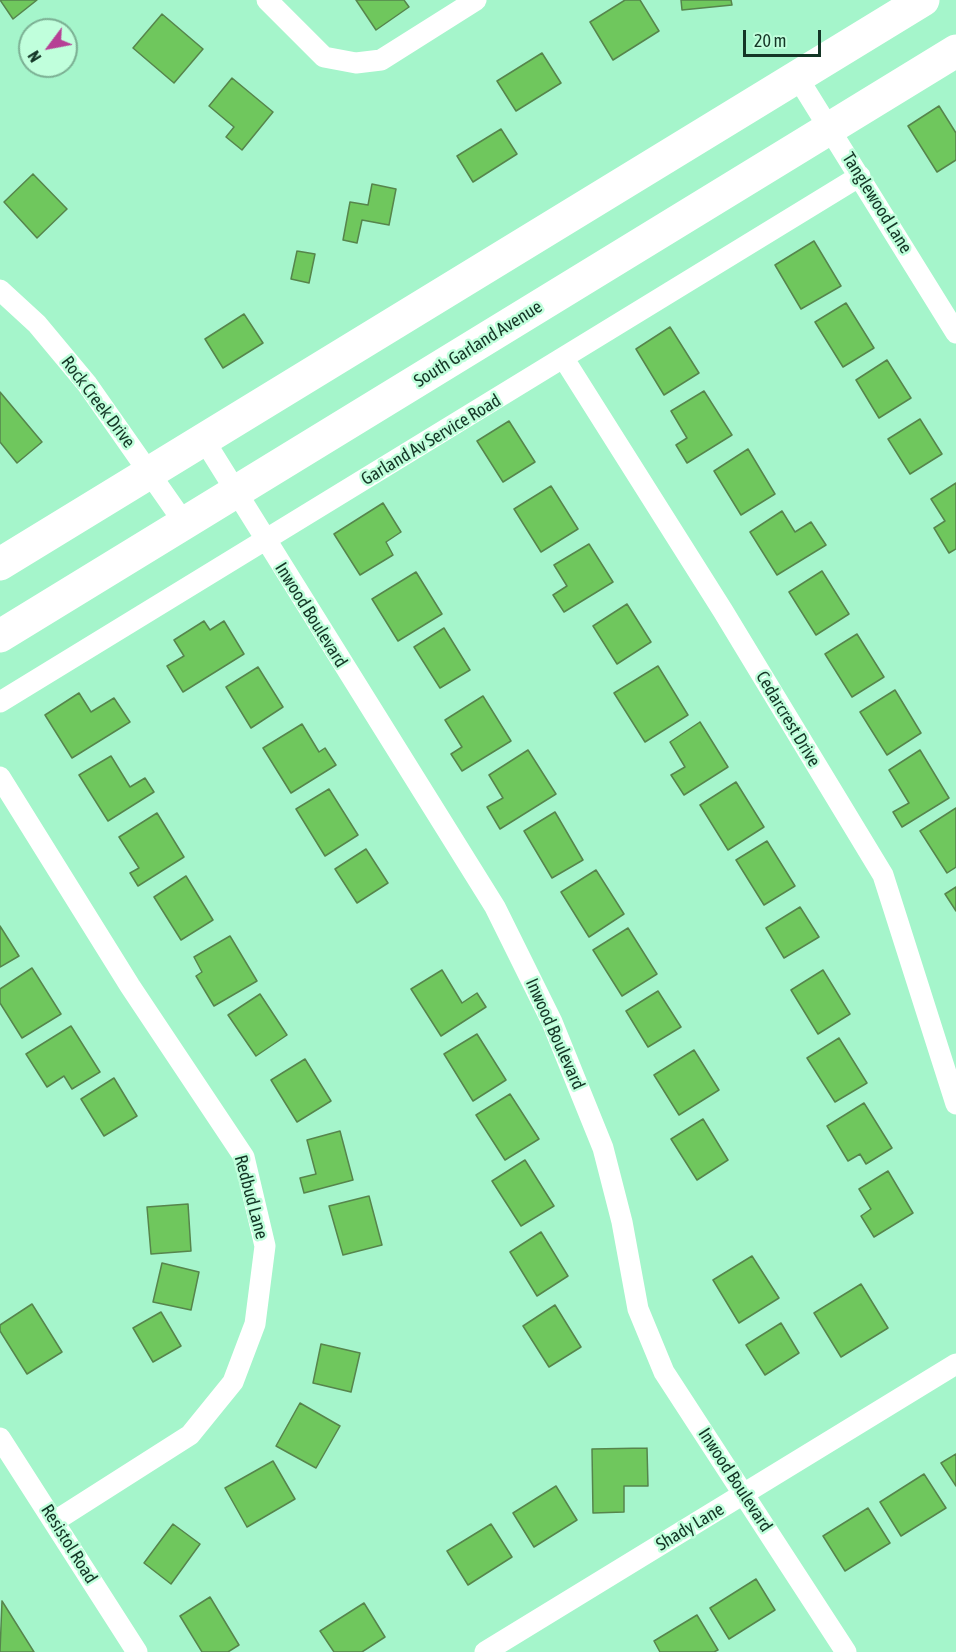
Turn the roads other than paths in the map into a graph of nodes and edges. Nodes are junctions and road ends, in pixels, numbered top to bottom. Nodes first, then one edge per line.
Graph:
1 (267, 0) edge
2 (476, 0) edge
3 (923, 0) edge
4 (956, 51) edge
5 (796, 75) junction
6 (830, 129) junction
7 (860, 176) junction
8 (0, 290) edge
9 (956, 333) edge
10 (564, 359) junction
11 (204, 440) junction
12 (150, 473) junction
13 (235, 493) junction
14 (185, 524) junction
15 (264, 542) junction
16 (0, 564) edge
17 (0, 636) edge
18 (0, 702) edge
19 (0, 777) edge
20 (956, 1104) edge
21 (956, 1364) edge
22 (0, 1438) edge
23 (745, 1494) junction
24 (55, 1521) junction
25 (137, 1652) edge
26 (485, 1652) edge
27 (846, 1652) edge

1 - 2 street
3 - 5 main road
4 - 6 main road, South Garland Avenue
5 - 6 street, Tanglewood Lane
5 - 11 main road
6 - 7 street, Tanglewood Lane
6 - 13 main road, South Garland Avenue
7 - 9 street, Tanglewood Lane
7 - 10 street, Garland Av Service Road
8 - 12 street, Rock Creek Drive
10 - 15 street, Garland Av Service Road
10 - 20 street, Cedarcrest Drive
11 - 12 main road
11 - 13 street, Inwood Boulevard
12 - 14 street, Rock Creek Drive
12 - 16 main road
13 - 14 main road, South Garland Avenue
13 - 15 street, Inwood Boulevard
14 - 17 main road, South Garland Avenue
15 - 18 street, Garland Av Service Road
15 - 23 street, Inwood Boulevard
19 - 24 street, Redbud Lane
21 - 23 street, Shady Lane
22 - 24 street, Resistol Road
23 - 26 street, Shady Lane
23 - 27 street, Inwood Boulevard
24 - 25 street, Resistol Road

